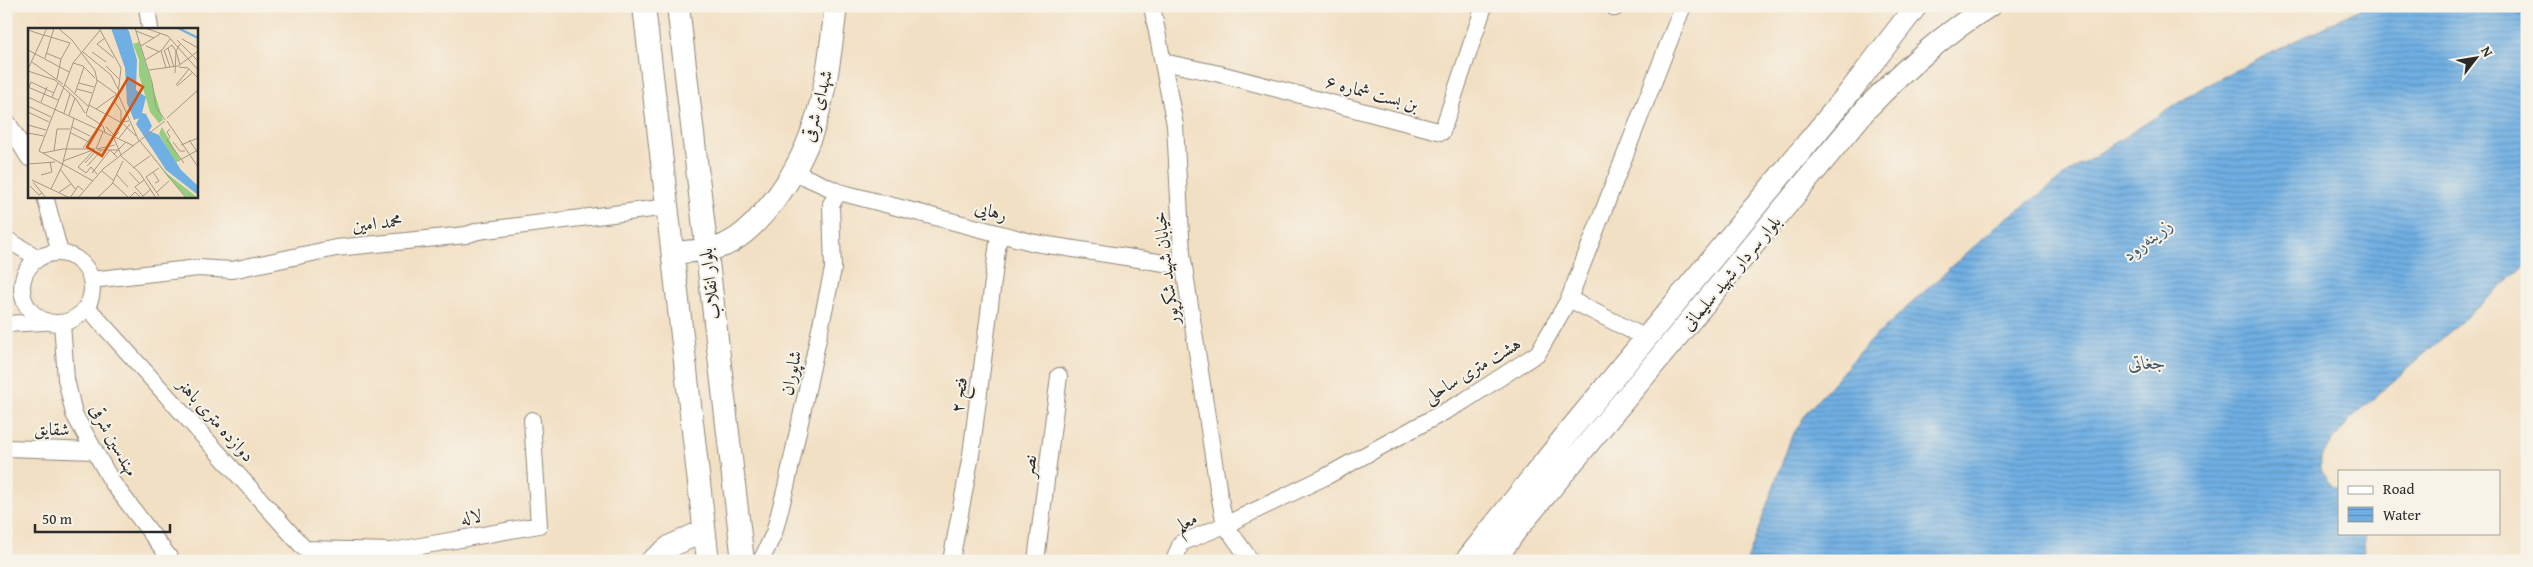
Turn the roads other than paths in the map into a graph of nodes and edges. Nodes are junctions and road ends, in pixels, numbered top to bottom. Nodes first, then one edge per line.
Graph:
1 (147, 6) edge
2 (644, 6) edge
3 (678, 6) edge
4 (836, 6) edge
5 (1152, 6) edge
6 (1484, 6) edge
7 (1683, 6) edge
8 (1916, 6) edge
9 (1989, 6) edge
10 (150, 28) edge
11 (1163, 62) junction
12 (6, 120) edge
13 (28, 156) edge
14 (794, 172) junction
15 (839, 192) junction
16 (46, 198) edge
17 (668, 207) junction
18 (1000, 234) junction
19 (8, 242) edge
20 (706, 248) junction
21 (60, 253) junction
22 (673, 253) junction
23 (38, 258) junction
24 (1184, 266) junction
25 (91, 280) junction
26 (1569, 299) junction
27 (86, 306) junction
28 (44, 322) junction
29 (62, 323) junction
30 (6, 324) edge
31 (1646, 338) junction
32 (1060, 376) dead end
33 (532, 420) dead end
34 (6, 448) edge
35 (95, 451) junction
36 (1225, 525) junction
37 (703, 531) junction
38 (310, 555) edge
39 (172, 561) edge
40 (652, 561) edge
41 (708, 561) edge
42 (743, 561) edge
43 (761, 561) edge
44 (951, 561) edge
45 (1036, 561) edge
46 (1174, 561) edge
47 (1251, 561) edge
48 (1466, 561) edge
49 (1494, 561) edge

1 - 10 street
2 - 17 main road, بلوار انقلاب
3 - 20 main road, بلوار انقلاب
4 - 14 main road, شهدای شرقی
5 - 11 street, خیابان شهید شکرپور
6 - 11 street, بن بست شماره ۶
7 - 26 street, هشت متری ساحلی
8 - 31 main road, بلوار سردار شهید سلیمانی
9 - 49 main road, بلوار سردار شهید سلیمانی
11 - 24 street, خیابان شهید شکرپور
12 - 13 street
14 - 15 street, رهایی
14 - 20 main road, شهدای شرقی
15 - 18 street, رهایی
15 - 43 street, شاپوران
16 - 21 street
17 - 22 main road, بلوار انقلاب
17 - 25 street, محمد امین
18 - 24 street, رهایی
18 - 44 street, فتح ۲
19 - 23 street
20 - 22 main road, شهدای شرقی
20 - 42 main road, بلوار انقلاب
21 - 23 street
21 - 25 street
22 - 37 main road, بلوار انقلاب
23 - 28 street
24 - 36 street, خیابان شهید شکرپور
25 - 27 street
26 - 31 street
26 - 36 street, هشت متری ساحلی
27 - 29 street
27 - 38 street, دوازده متری باهنر
28 - 29 street
28 - 30 street
29 - 35 street, مهندسین شرقی
31 - 48 main road, بلوار سردار شهید سلیمانی
32 - 45 street, نصر
33 - 38 street, لاله
34 - 35 street, شقایق
35 - 39 street, مهندسین شرقی
36 - 46 street, معلم
36 - 47 street
37 - 40 main road
37 - 41 main road, بلوار انقلاب

